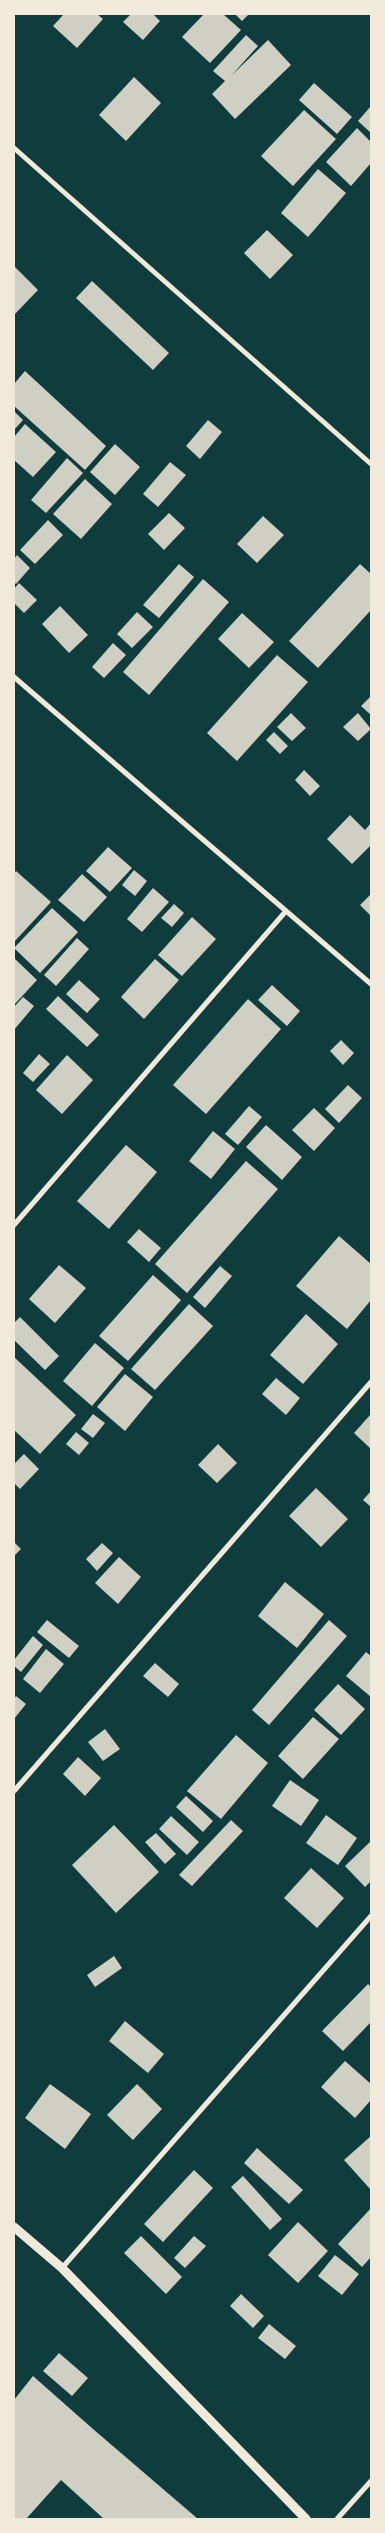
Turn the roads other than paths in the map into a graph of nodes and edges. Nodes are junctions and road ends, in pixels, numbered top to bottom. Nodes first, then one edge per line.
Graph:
1 (14, 148) edge
2 (371, 464) edge
3 (14, 677) edge
4 (286, 910) junction
5 (371, 984) edge
6 (14, 1225) edge
7 (371, 1382) edge
8 (14, 1791) edge
9 (371, 1916) edge
10 (14, 2227) edge
11 (62, 2268) junction
12 (371, 2480) edge
13 (306, 2519) edge
14 (338, 2519) edge

1 - 2 street
3 - 4 street
4 - 5 street
4 - 6 street
7 - 8 street
9 - 11 street
10 - 11 street
11 - 13 street
12 - 14 street

